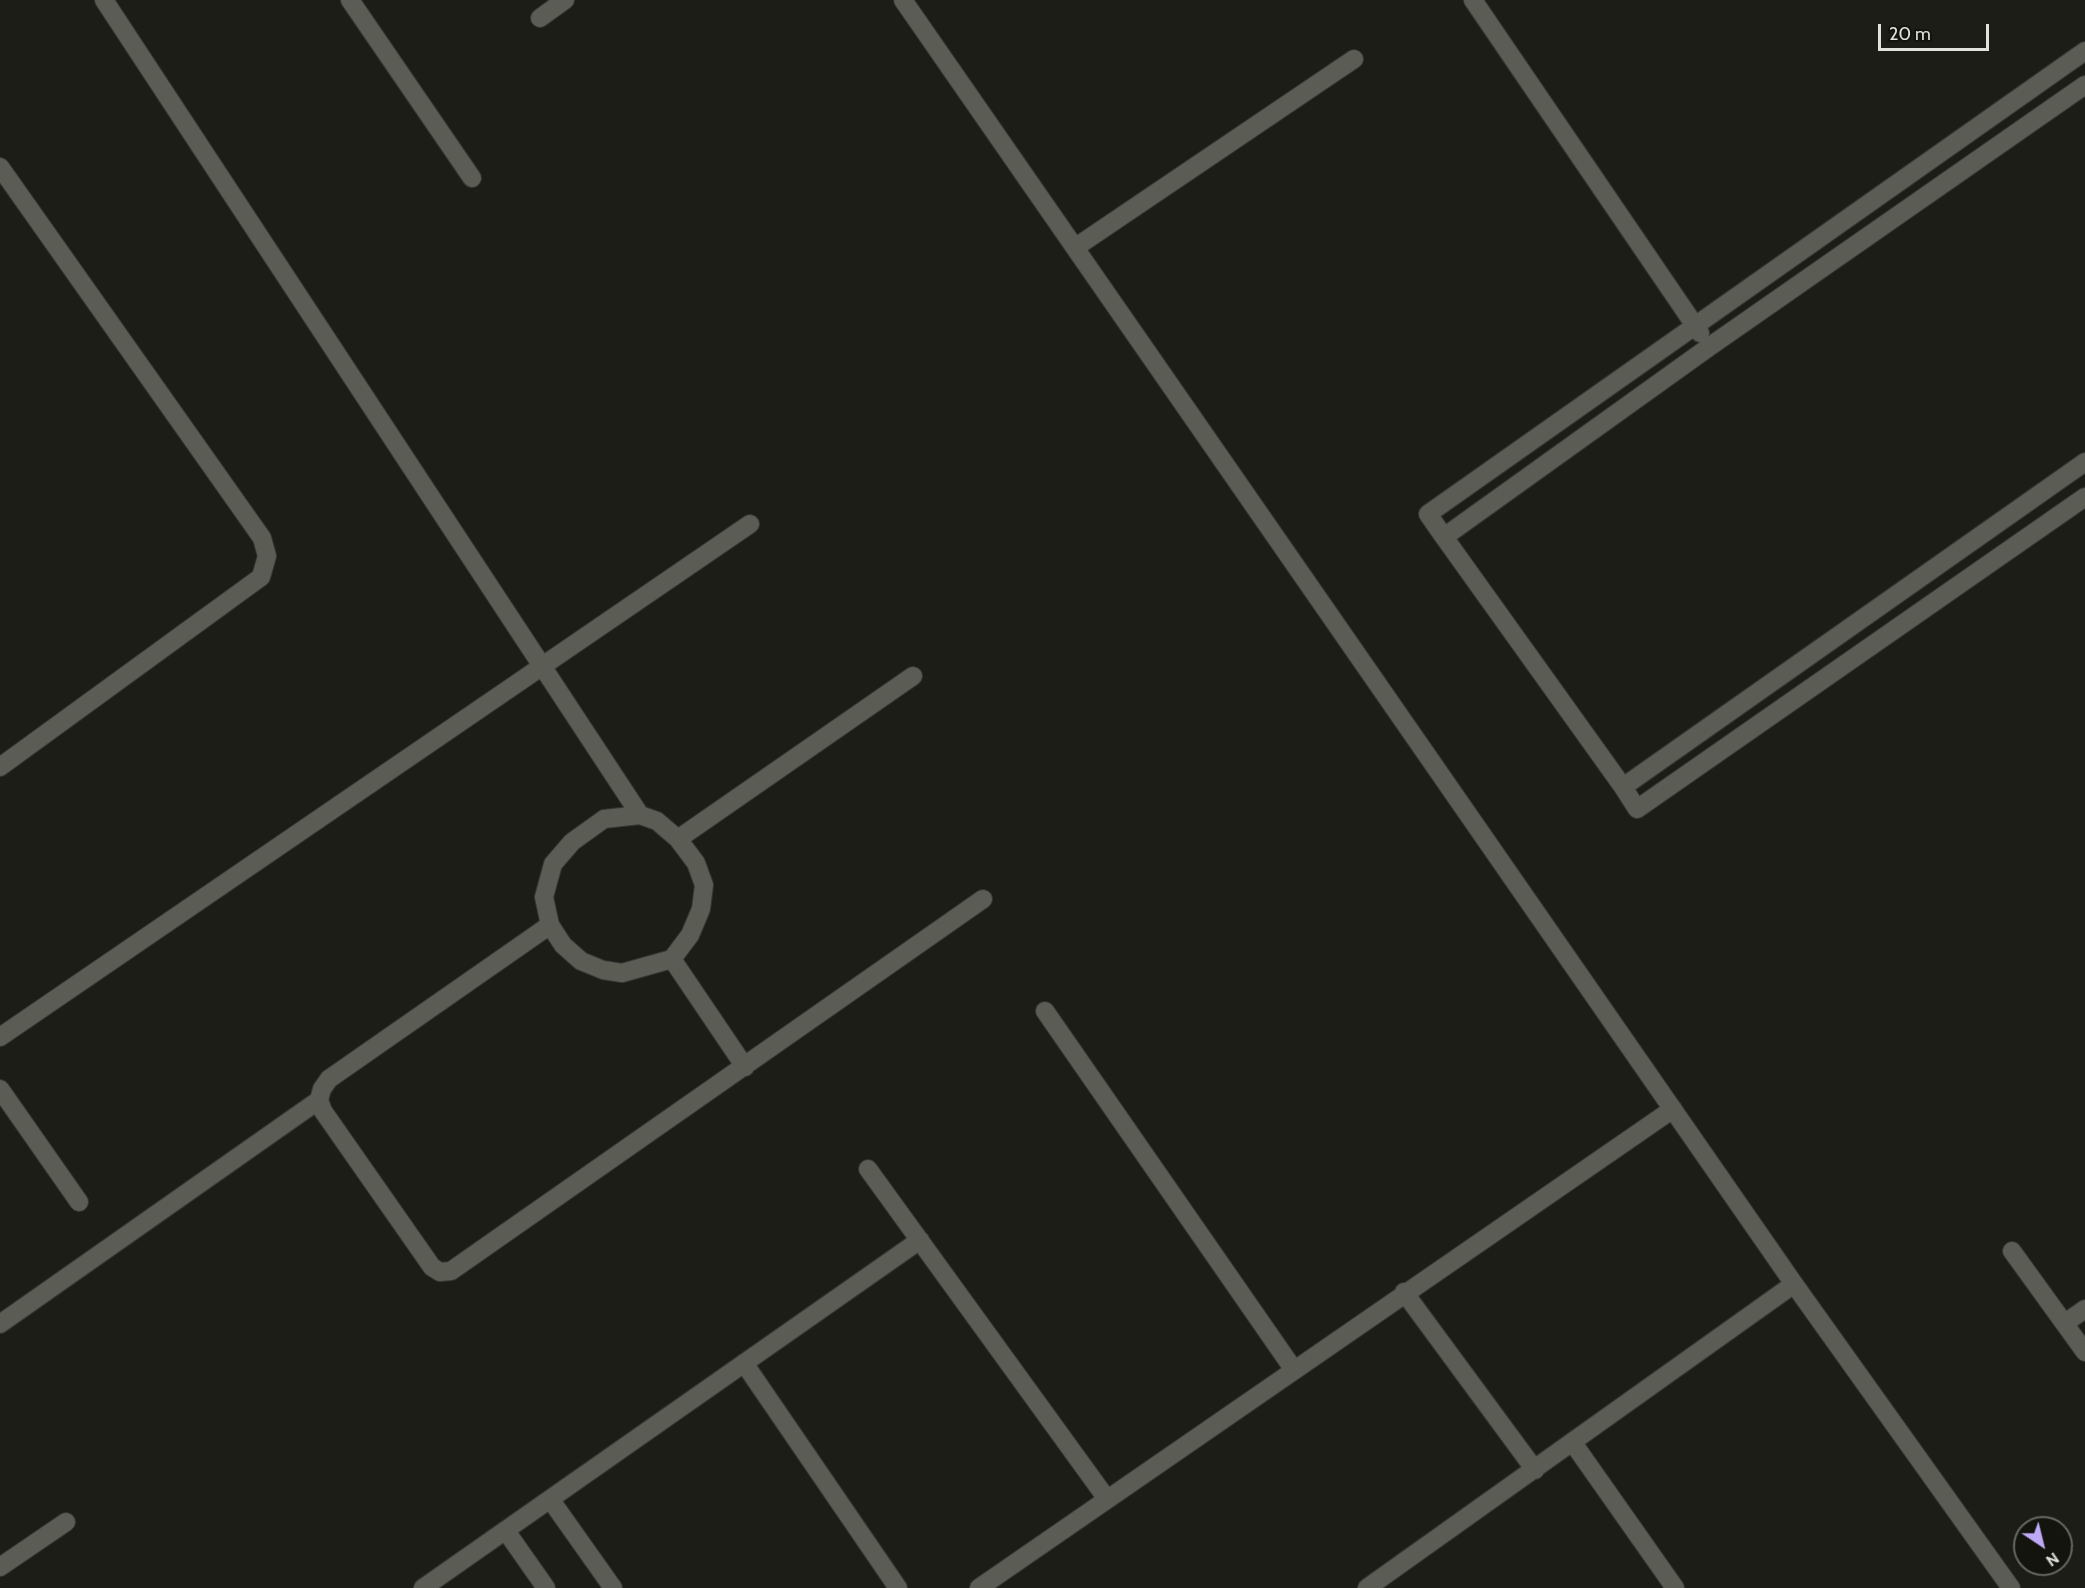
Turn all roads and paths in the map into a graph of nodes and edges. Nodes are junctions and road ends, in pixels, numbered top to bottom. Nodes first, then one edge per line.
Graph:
1 (105, 0) edge
2 (350, 0) edge
3 (565, 0) edge
4 (903, 0) edge
5 (1473, 0) edge
6 (540, 18) dead end
7 (2085, 51) edge
8 (1354, 59) dead end
9 (2085, 85) edge
10 (0, 167) edge
11 (472, 178) dead end
12 (1076, 247) junction
13 (1694, 324) junction
14 (1709, 347) junction
15 (2085, 462) edge
16 (2085, 498) edge
17 (750, 524) dead end
18 (1444, 537) junction
19 (541, 664) junction
20 (913, 676) dead end
21 (0, 767) edge
22 (1623, 787) junction
23 (640, 815) junction
24 (678, 839) junction
25 (983, 899) dead end
26 (550, 925) junction
27 (672, 959) junction
28 (1044, 1011) dead end
29 (0, 1037) edge
30 (745, 1067) junction
31 (0, 1089) edge
32 (319, 1100) junction
33 (1673, 1109) junction
34 (868, 1169) dead end
35 (79, 1202) dead end
36 (920, 1240) junction
37 (2012, 1251) dead end
38 (1794, 1284) junction
39 (1404, 1292) junction
40 (2085, 1309) edge
41 (2065, 1323) junction
42 (0, 1324) edge
43 (2085, 1352) edge
44 (744, 1363) junction
45 (1294, 1370) junction
46 (1573, 1443) junction
47 (1535, 1470) junction
48 (550, 1498) junction
49 (1107, 1499) junction
50 (66, 1522) dead end
51 (506, 1531) junction
52 (0, 1567) edge
53 (423, 1588) edge
54 (546, 1588) edge
55 (613, 1588) edge
56 (898, 1588) edge
57 (979, 1588) edge
58 (1367, 1588) edge
59 (1675, 1588) edge
60 (2011, 1588) edge

1 - 19 street
2 - 11 street
3 - 6 street
4 - 12 street
5 - 13 street
7 - 13 street
8 - 12 street
9 - 14 street
10 - 21 street
12 - 33 street
13 - 14 street
13 - 18 street
14 - 18 street
15 - 22 street
16 - 22 street
17 - 19 street
18 - 22 street
19 - 23 street
19 - 29 street
20 - 24 street
23 - 24 street
23 - 26 street
24 - 27 street
25 - 30 street
26 - 27 street
26 - 32 street
27 - 30 street
28 - 45 street
30 - 32 street
31 - 35 street
32 - 42 street
33 - 38 street
33 - 39 street
34 - 36 street
36 - 44 street
36 - 49 street
37 - 41 street
38 - 46 street
38 - 60 street
39 - 45 street
39 - 47 street
40 - 41 street
41 - 43 street
44 - 48 street
44 - 56 street
45 - 49 street
46 - 47 street
46 - 59 street
47 - 58 street
48 - 51 street
48 - 55 street
49 - 57 street
50 - 52 street
51 - 53 street
51 - 54 street

